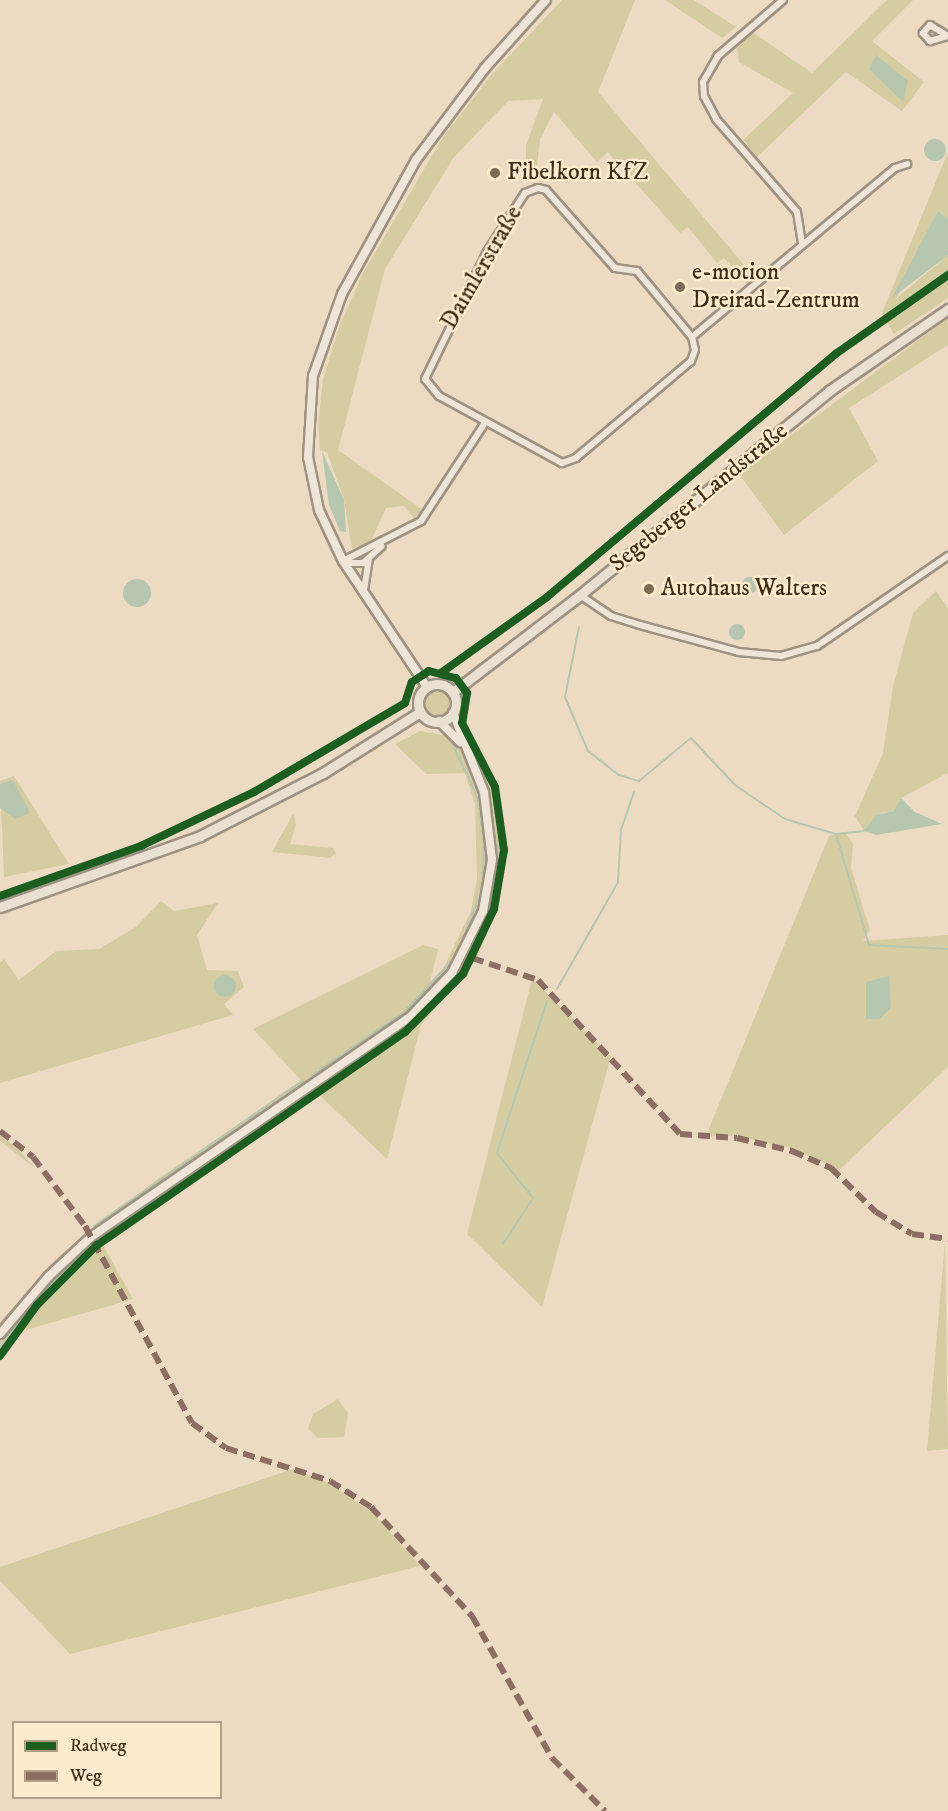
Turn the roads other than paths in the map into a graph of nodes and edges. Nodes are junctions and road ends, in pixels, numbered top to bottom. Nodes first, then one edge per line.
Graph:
1 (546, 0) edge
2 (783, 0) edge
3 (907, 164) dead end
4 (802, 244) junction
5 (948, 309) edge
6 (692, 337) junction
7 (485, 423) junction
8 (382, 546) junction
9 (948, 556) edge
10 (369, 559) junction
11 (343, 561) junction
12 (364, 594) junction
13 (580, 596) junction
14 (427, 687) junction
15 (453, 692) junction
16 (420, 712) junction
17 (453, 713) junction
18 (439, 721) junction
19 (466, 749) junction
20 (0, 907) edge
21 (0, 1334) edge

1 - 11 main road
2 - 4 street
3 - 4 street
4 - 6 street
5 - 13 main road, Segeberger Landstraße
6 - 7 street, Daimlerstraße
6 - 7 street, Daimlerstraße
7 - 8 street
8 - 10 street
8 - 11 street
9 - 13 street
10 - 11 street
10 - 12 street
11 - 12 main road
12 - 14 main road
13 - 15 main road, Segeberger Landstraße
14 - 15 main road
14 - 16 main road
15 - 17 main road
16 - 18 main road
16 - 20 main road
17 - 18 main road
17 - 19 main road
18 - 19 main road
19 - 21 main road

